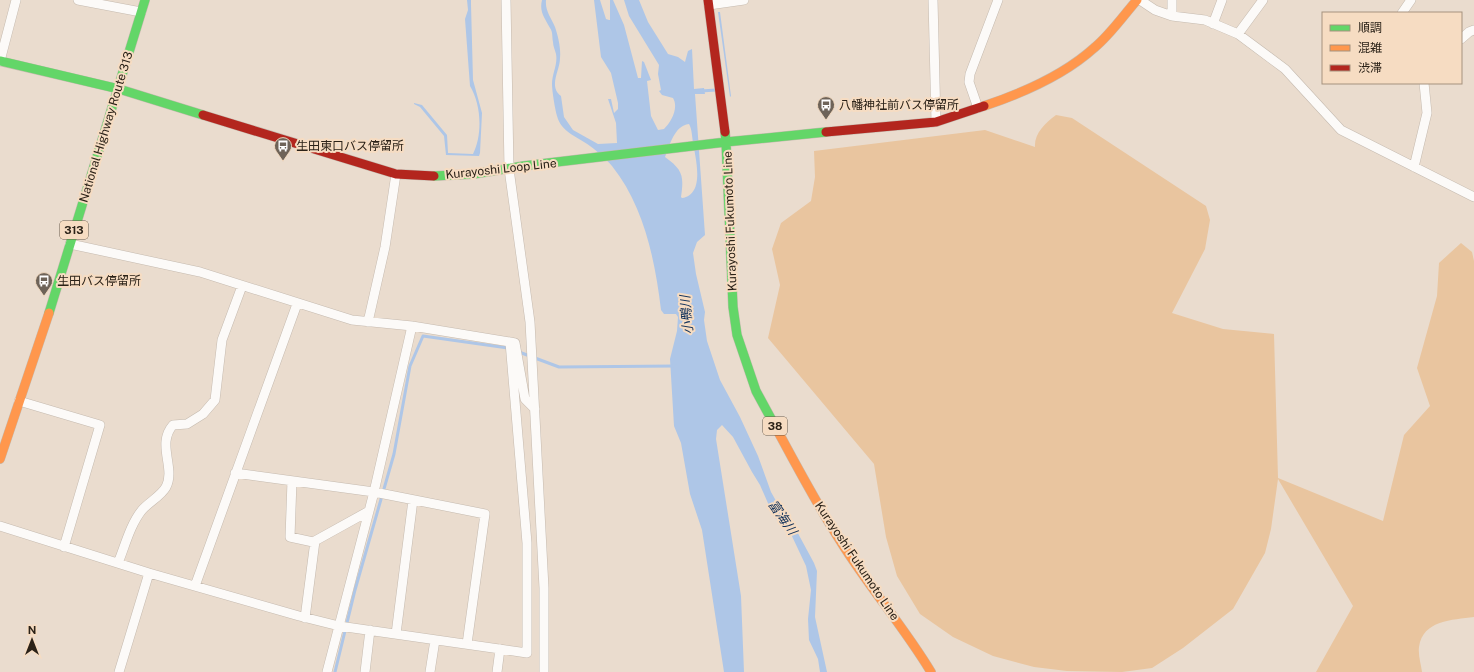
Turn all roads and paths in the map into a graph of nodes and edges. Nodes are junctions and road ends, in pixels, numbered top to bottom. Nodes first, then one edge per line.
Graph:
1 (16, 0) edge
2 (78, 0) edge
3 (145, 0) edge
4 (506, 0) edge
5 (744, 0) edge
6 (933, 0) edge
7 (998, 0) edge
8 (1137, 0) edge
9 (1140, 0) edge
10 (1172, 0) edge
11 (1222, 0) edge
12 (1263, 0) edge
13 (1411, 0) edge
14 (708, 3) edge
15 (141, 12) junction
16 (1403, 12) edge
17 (1172, 16) junction
18 (1213, 24) junction
19 (1474, 30) edge
20 (1238, 34) junction
21 (1462, 38) edge
22 (0, 61) edge
23 (1425, 84) edge
24 (119, 89) junction
25 (978, 108) junction
26 (936, 122) junction
27 (726, 142) junction
28 (1414, 167) junction
29 (509, 169) junction
30 (396, 174) junction
31 (1474, 197) edge
32 (70, 244) junction
33 (242, 286) junction
34 (297, 304) junction
35 (368, 322) junction
36 (412, 326) junction
37 (510, 342) junction
38 (19, 401) junction
39 (535, 409) junction
40 (0, 459) edge
41 (235, 474) junction
42 (292, 481) junction
43 (374, 492) junction
44 (414, 500) junction
45 (369, 511) junction
46 (0, 526) edge
47 (315, 541) junction
48 (64, 546) junction
49 (118, 563) junction
50 (149, 573) junction
51 (195, 586) junction
52 (305, 618) junction
53 (339, 626) junction
54 (370, 630) junction
55 (396, 634) junction
56 (435, 640) junction
57 (467, 644) junction
58 (500, 649) junction
59 (119, 672) edge
60 (327, 672) edge
61 (364, 672) edge
62 (430, 672) edge
63 (497, 672) edge
64 (544, 672) edge
65 (931, 672) edge

1 - 22 street
2 - 15 street
3 - 15 main road, National Highway Route 313 / 313
4 - 29 street
5 - 14 street
6 - 26 street
7 - 25 street
8 - 25 main road, Kurayoshi Fukumoto Line
9 - 17 street
10 - 17 street
11 - 18 street
12 - 20 street
13 - 16 street
14 - 27 main road
15 - 24 main road, National Highway Route 313 / 313
17 - 18 street
18 - 20 street
19 - 21 street
20 - 28 street
22 - 24 main road, Kurayoshi Loop Line
23 - 28 street
24 - 30 main road, Kurayoshi Loop Line
24 - 32 main road, National Highway Route 313 / 313
25 - 26 main road, Kurayoshi Fukumoto Line
26 - 27 main road, Kurayoshi Fukumoto Line
27 - 29 main road, Kurayoshi Loop Line
27 - 65 main road, Kurayoshi Fukumoto Line / 38
28 - 31 street
29 - 30 main road, Kurayoshi Loop Line
29 - 39 street
30 - 35 street
32 - 33 street
32 - 38 main road, National Highway Route 313 / 313
33 - 34 street
33 - 49 street
34 - 35 street
34 - 41 street
35 - 36 street
36 - 37 street
36 - 43 street
37 - 39 street
37 - 58 street
38 - 40 main road, National Highway Route 313 / 313
38 - 48 street
39 - 64 street
41 - 42 street
41 - 51 street
42 - 43 street
42 - 47 street
43 - 44 street
43 - 45 street
44 - 55 street
44 - 57 street
45 - 47 street
45 - 53 street
46 - 48 street
47 - 52 street
48 - 49 street
49 - 50 street
50 - 51 street
50 - 59 street
51 - 52 street
52 - 53 street
53 - 54 street
53 - 60 street
54 - 55 street
54 - 61 street
55 - 56 street
56 - 57 street
56 - 62 street
57 - 58 street
58 - 63 street

